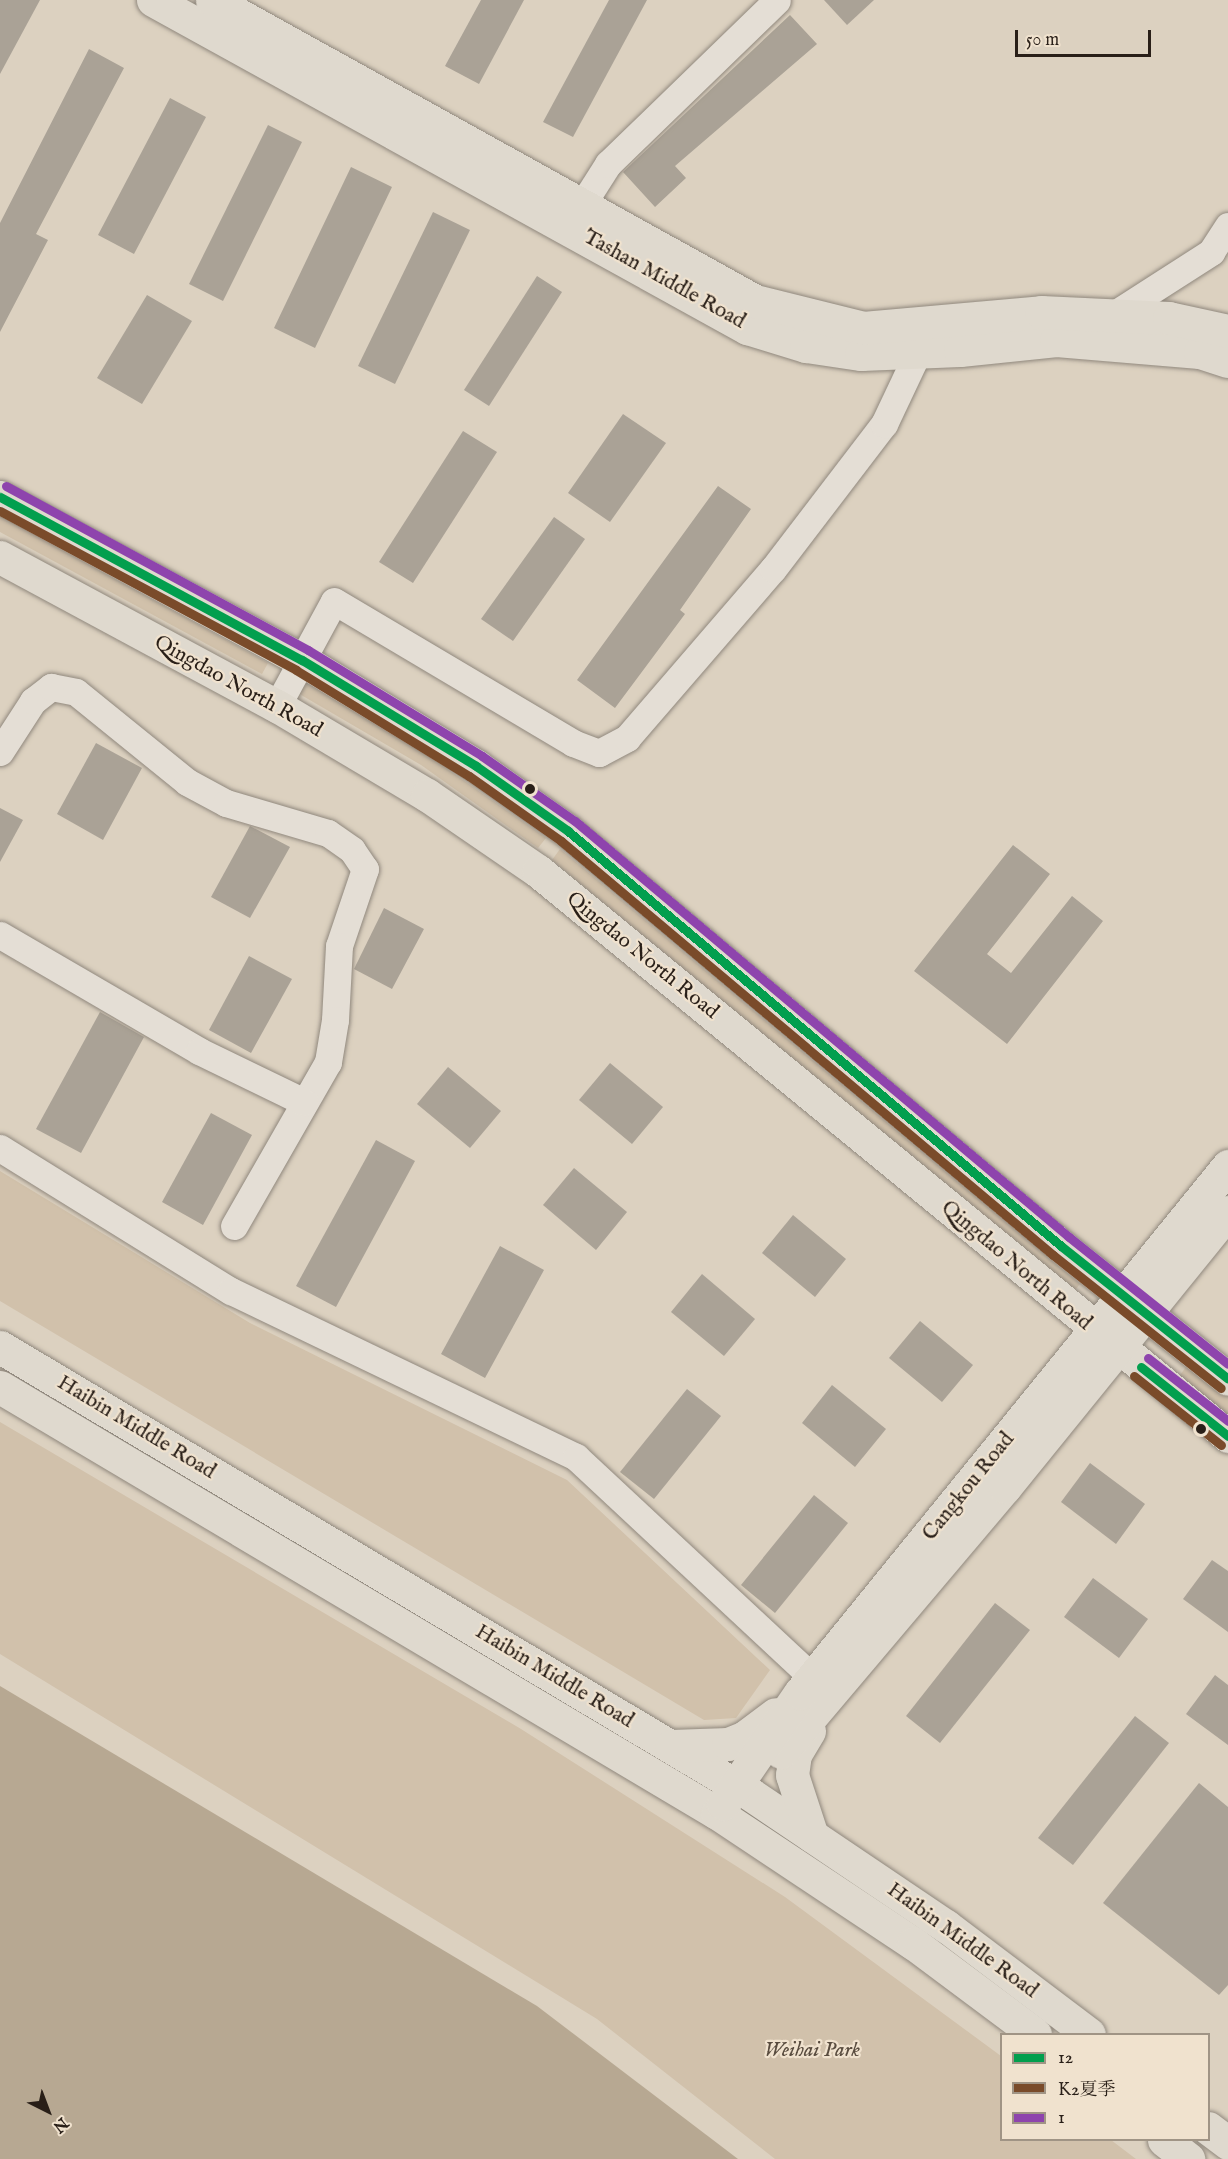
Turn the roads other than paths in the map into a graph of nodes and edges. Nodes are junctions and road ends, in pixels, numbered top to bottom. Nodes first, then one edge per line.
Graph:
1 (153, 0) edge
2 (212, 0) edge
3 (777, 0) edge
4 (576, 214) junction
5 (1228, 226) edge
6 (1113, 315) junction
7 (1228, 331) edge
8 (918, 352) junction
9 (1228, 361) edge
10 (0, 497) edge
11 (0, 557) edge
12 (302, 660) junction
13 (277, 706) junction
14 (0, 752) edge
15 (0, 935) edge
16 (304, 1102) junction
17 (0, 1148) edge
18 (1228, 1166) edge
19 (1228, 1212) edge
20 (234, 1226) dead end
21 (1135, 1306) junction
22 (1107, 1341) junction
23 (0, 1347) edge
24 (1228, 1379) edge
25 (0, 1387) edge
26 (1228, 1436) edge
27 (811, 1693) junction
28 (671, 1746) junction
29 (743, 1789) junction
30 (724, 1817) junction
31 (812, 1836) junction
32 (1034, 2033) edge
33 (1088, 2033) edge
34 (1210, 2129) edge
35 (1166, 2141) edge
36 (1228, 2143) edge
37 (1188, 2159) edge

1 - 4 main road, Tashan Middle Road
2 - 4 main road, Tashan Middle Road
3 - 4 street
4 - 6 main road, Tashan Middle Road
4 - 8 main road, Tashan Middle Road
5 - 6 street
6 - 7 main road, Tashan Middle Road
8 - 9 main road, Tashan Middle Road
8 - 12 street
10 - 12 main road
11 - 13 main road, Qingdao North Road
12 - 13 street
12 - 21 main road
13 - 22 main road, Qingdao North Road
14 - 16 street
15 - 16 street
16 - 20 street
17 - 27 street
18 - 21 main road, Cangkou Road
19 - 21 main road, Cangkou Road
21 - 22 main road, Cangkou Road
21 - 24 main road
22 - 26 main road, Qingdao North Road
22 - 27 main road, Cangkou Road
23 - 28 main road, Haibin Middle Road
25 - 30 main road, Haibin Middle Road
27 - 28 main road
27 - 29 main road, Cangkou Road
27 - 31 main road
28 - 29 main road, Haibin Middle Road
29 - 30 main road, Cangkou Road
29 - 31 main road, Haibin Middle Road
30 - 32 main road, Haibin Middle Road
31 - 33 main road, Haibin Middle Road
34 - 36 main road
35 - 37 main road

